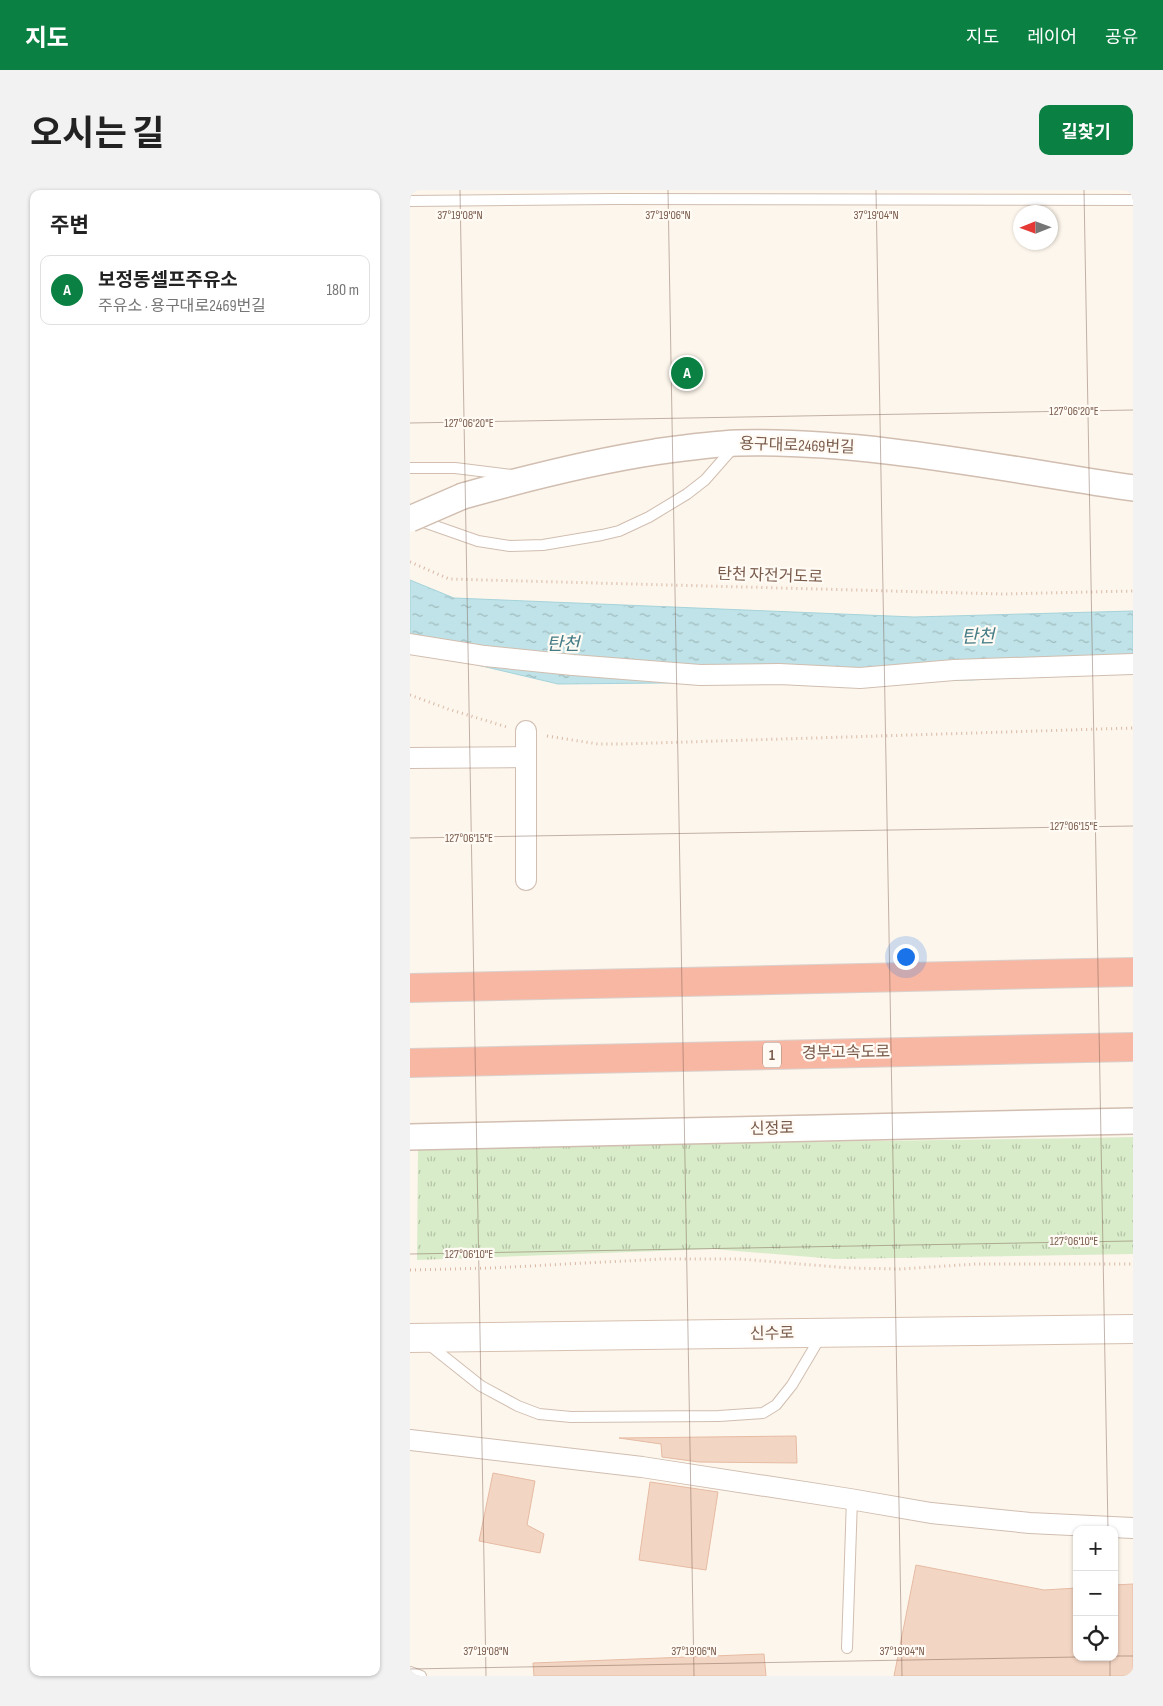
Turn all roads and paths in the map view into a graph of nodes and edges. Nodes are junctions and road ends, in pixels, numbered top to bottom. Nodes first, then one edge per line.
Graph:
1 (1133, 200) edge
2 (410, 201) edge
3 (738, 443) junction
4 (410, 468) edge
5 (531, 477) junction
6 (1133, 488) edge
7 (410, 518) edge
8 (410, 562) edge
9 (1133, 591) edge
10 (410, 644) edge
11 (1133, 664) edge
12 (410, 695) edge
13 (1133, 728) edge
14 (526, 732) junction
15 (526, 757) junction
16 (410, 758) edge
17 (526, 880) dead end
18 (1133, 972) edge
19 (410, 988) edge
20 (1133, 1047) edge
21 (410, 1063) edge
22 (1133, 1121) edge
23 (410, 1137) edge
24 (1133, 1264) edge
25 (410, 1270) edge
26 (1133, 1329) edge
27 (823, 1333) junction
28 (415, 1338) edge
29 (410, 1440) edge
30 (852, 1499) junction
31 (1133, 1528) edge
32 (847, 1648) dead end
33 (410, 1672) edge
34 (421, 1676) edge

1 - 2 lane
3 - 5 street, 용구대로2469번길
3 - 6 street, 용구대로2469번길
3 - 7 lane
4 - 5 lane
5 - 7 street, 용구대로2469번길, bridge
8 - 9 path, 탄천 자전거도로
10 - 11 street
12 - 14 path
13 - 14 path
14 - 15 street
15 - 16 street
15 - 17 street
18 - 19 highway
20 - 21 highway, 경부고속도로 / 1
22 - 23 street, 신정로
24 - 25 path
26 - 27 main road, 신수로
27 - 28 main road, 신수로
27 - 28 lane
29 - 30 street
30 - 31 street
30 - 32 lane
33 - 34 lane

